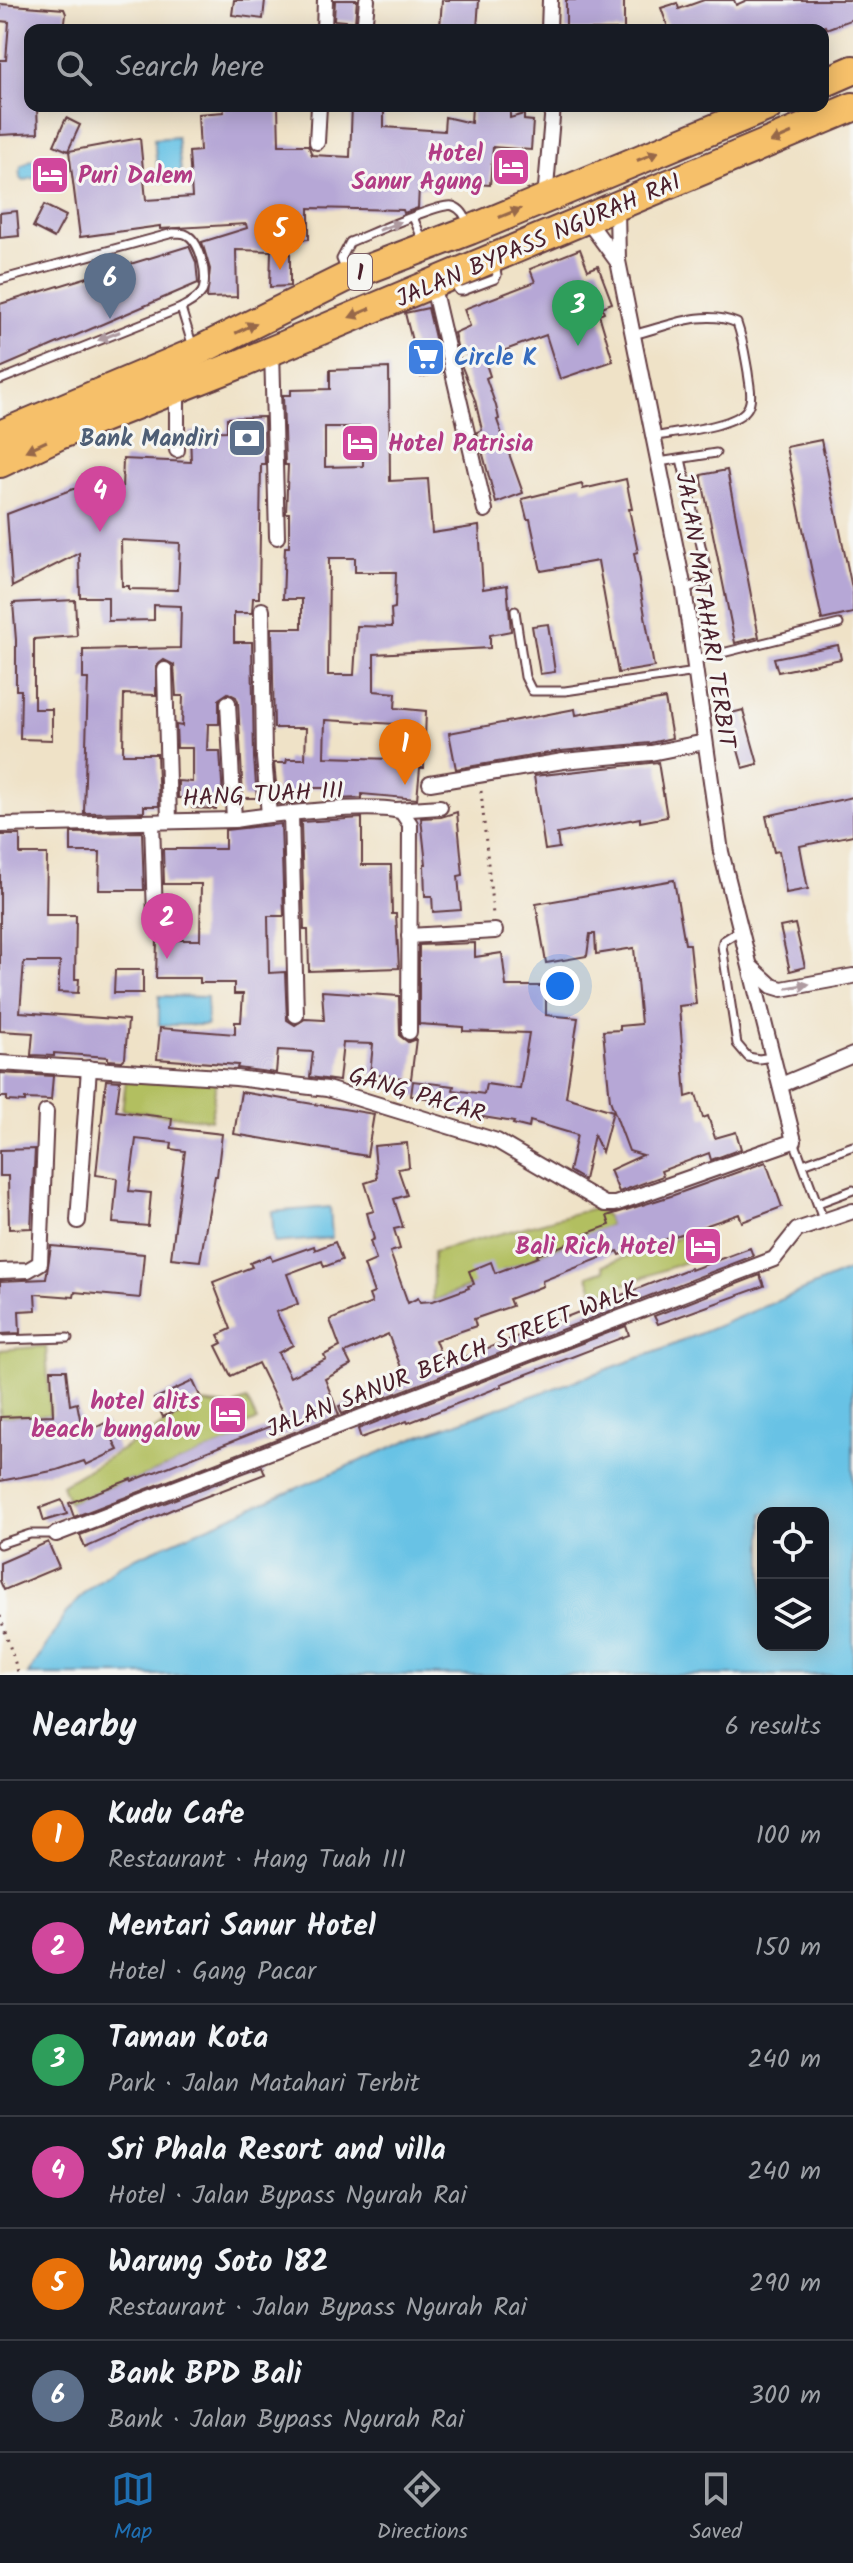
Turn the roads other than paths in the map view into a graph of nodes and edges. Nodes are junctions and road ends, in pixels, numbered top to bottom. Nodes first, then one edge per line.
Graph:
1 (325, 0) edge
2 (367, 0) edge
3 (550, 0) edge
4 (324, 24) edge
5 (365, 24) edge
6 (549, 24) edge
7 (853, 70) edge
8 (829, 80) edge
9 (853, 107) edge
10 (319, 112) edge
11 (552, 112) edge
12 (754, 112) edge
13 (317, 142) dead end
14 (590, 179) junction
15 (545, 199) junction
16 (603, 213) junction
17 (413, 217) junction
18 (470, 230) junction
19 (426, 247) junction
20 (618, 261) junction
21 (347, 277) junction
22 (0, 280) edge
23 (441, 280) junction
24 (181, 308) junction
25 (632, 335) junction
26 (272, 350) junction
27 (194, 353) junction
28 (0, 380) edge
29 (162, 384) junction
30 (0, 435) edge
31 (653, 437) junction
32 (177, 450) dead end
33 (716, 453) dead end
34 (681, 459) junction
35 (659, 462) junction
36 (0, 463) edge
37 (485, 510) dead end
38 (277, 537) dead end
39 (684, 589) junction
40 (262, 610) dead end
41 (515, 611) dead end
42 (839, 624) dead end
43 (695, 666) junction
44 (165, 670) dead end
45 (228, 703) dead end
46 (705, 742) junction
47 (430, 783) dead end
48 (440, 807) dead end
49 (396, 810) junction
50 (291, 813) junction
51 (269, 815) junction
52 (234, 820) junction
53 (169, 821) junction
54 (152, 822) junction
55 (0, 825) edge
56 (173, 925) dead end
57 (495, 931) road end
58 (739, 931) junction
59 (409, 936) junction
60 (751, 966) junction
61 (853, 976) edge
62 (296, 1015) dead end
63 (409, 1032) dead end
64 (853, 1055) edge
65 (773, 1057) junction
66 (0, 1063) edge
67 (89, 1068) junction
68 (781, 1085) junction
69 (46, 1112) dead end
70 (794, 1141) junction
71 (853, 1146) edge
72 (803, 1164) junction
73 (853, 1190) edge
74 (818, 1203) junction
75 (853, 1211) edge
76 (78, 1221) dead end
77 (824, 1222) junction
78 (0, 1271) edge
79 (68, 1338) dead end
80 (0, 1340) edge
81 (56, 1534) joint
82 (0, 1544) edge

1 - 4 street
2 - 5 street
3 - 6 street
7 - 8 highway
9 -> 16 highway, JALAN BYPASS NGURAH RAI / 1
10 - 13 street
11 - 15 street
14 -> 12 highway, JALAN BYPASS NGURAH RAI / 1
14 - 15 highway, JALAN BYPASS NGURAH RAI / 1
14 - 16 highway
18 -> 15 highway, JALAN BYPASS NGURAH RAI / 1
16 - 20 street, JALAN MATAHARI TERBIT
16 - 20 street, JALAN MATAHARI TERBIT
16 - 23 highway, JALAN BYPASS NGURAH RAI / 1
17 - 18 lane
17 - 19 lane
21 -> 17 lane
18 - 19 highway, JALAN BYPASS NGURAH RAI / 1
19 - 21 highway, JALAN BYPASS NGURAH RAI / 1
20 - 25 street, JALAN MATAHARI TERBIT
27 -> 21 highway, JALAN BYPASS NGURAH RAI / 1
22 - 24 lane
23 -> 26 highway, JALAN BYPASS NGURAH RAI / 1
23 - 37 street
24 - 27 lane
24 -> 28 lane
25 - 31 street, JALAN MATAHARI TERBIT
25 - 31 lane
26 - 29 highway, JALAN BYPASS NGURAH RAI / 1
26 - 38 street
27 - 29 highway, JALAN BYPASS NGURAH RAI / 1
29 - 30 highway, JALAN BYPASS NGURAH RAI / 1
29 - 32 street
29 -> 36 highway, JALAN BYPASS NGURAH RAI / 1
31 - 35 street, JALAN MATAHARI TERBIT
33 - 34 lane
34 - 35 lane
34 - 39 lane
35 - 39 street, JALAN MATAHARI TERBIT
39 - 43 street, JALAN MATAHARI TERBIT
40 - 51 street
41 - 43 lane
42 - 43 lane
43 - 46 street, JALAN MATAHARI TERBIT
44 - 53 street
45 - 52 street
46 - 47 street
46 - 58 street, JALAN MATAHARI TERBIT
48 - 49 street, HANG TUAH III
49 - 50 street, HANG TUAH III
49 - 59 street
50 - 51 street, HANG TUAH III
50 - 62 street
51 - 52 street, HANG TUAH III
52 - 53 street, HANG TUAH III
53 - 54 street, HANG TUAH III
54 - 55 street, HANG TUAH III
54 - 56 street
57 - 59 street
58 - 60 street, JALAN MATAHARI TERBIT
58 - 65 lane
59 - 63 street
60 -> 61 street
60 - 65 street, JALAN MATAHARI TERBIT
64 - 68 street
65 - 68 street, JALAN MATAHARI TERBIT
66 - 67 street, GANG PACAR
67 - 70 street, GANG PACAR
67 - 76 street
68 - 70 street, JALAN MATAHARI TERBIT
69 - 78 street
70 - 72 lane
71 - 72 lane
72 - 74 lane
73 - 74 lane
74 - 77 lane
75 - 77 street, JALAN SANUR BEACH STREET WALK
77 - 81 street, JALAN SANUR BEACH STREET WALK
79 - 80 lane
81 - 82 lane

